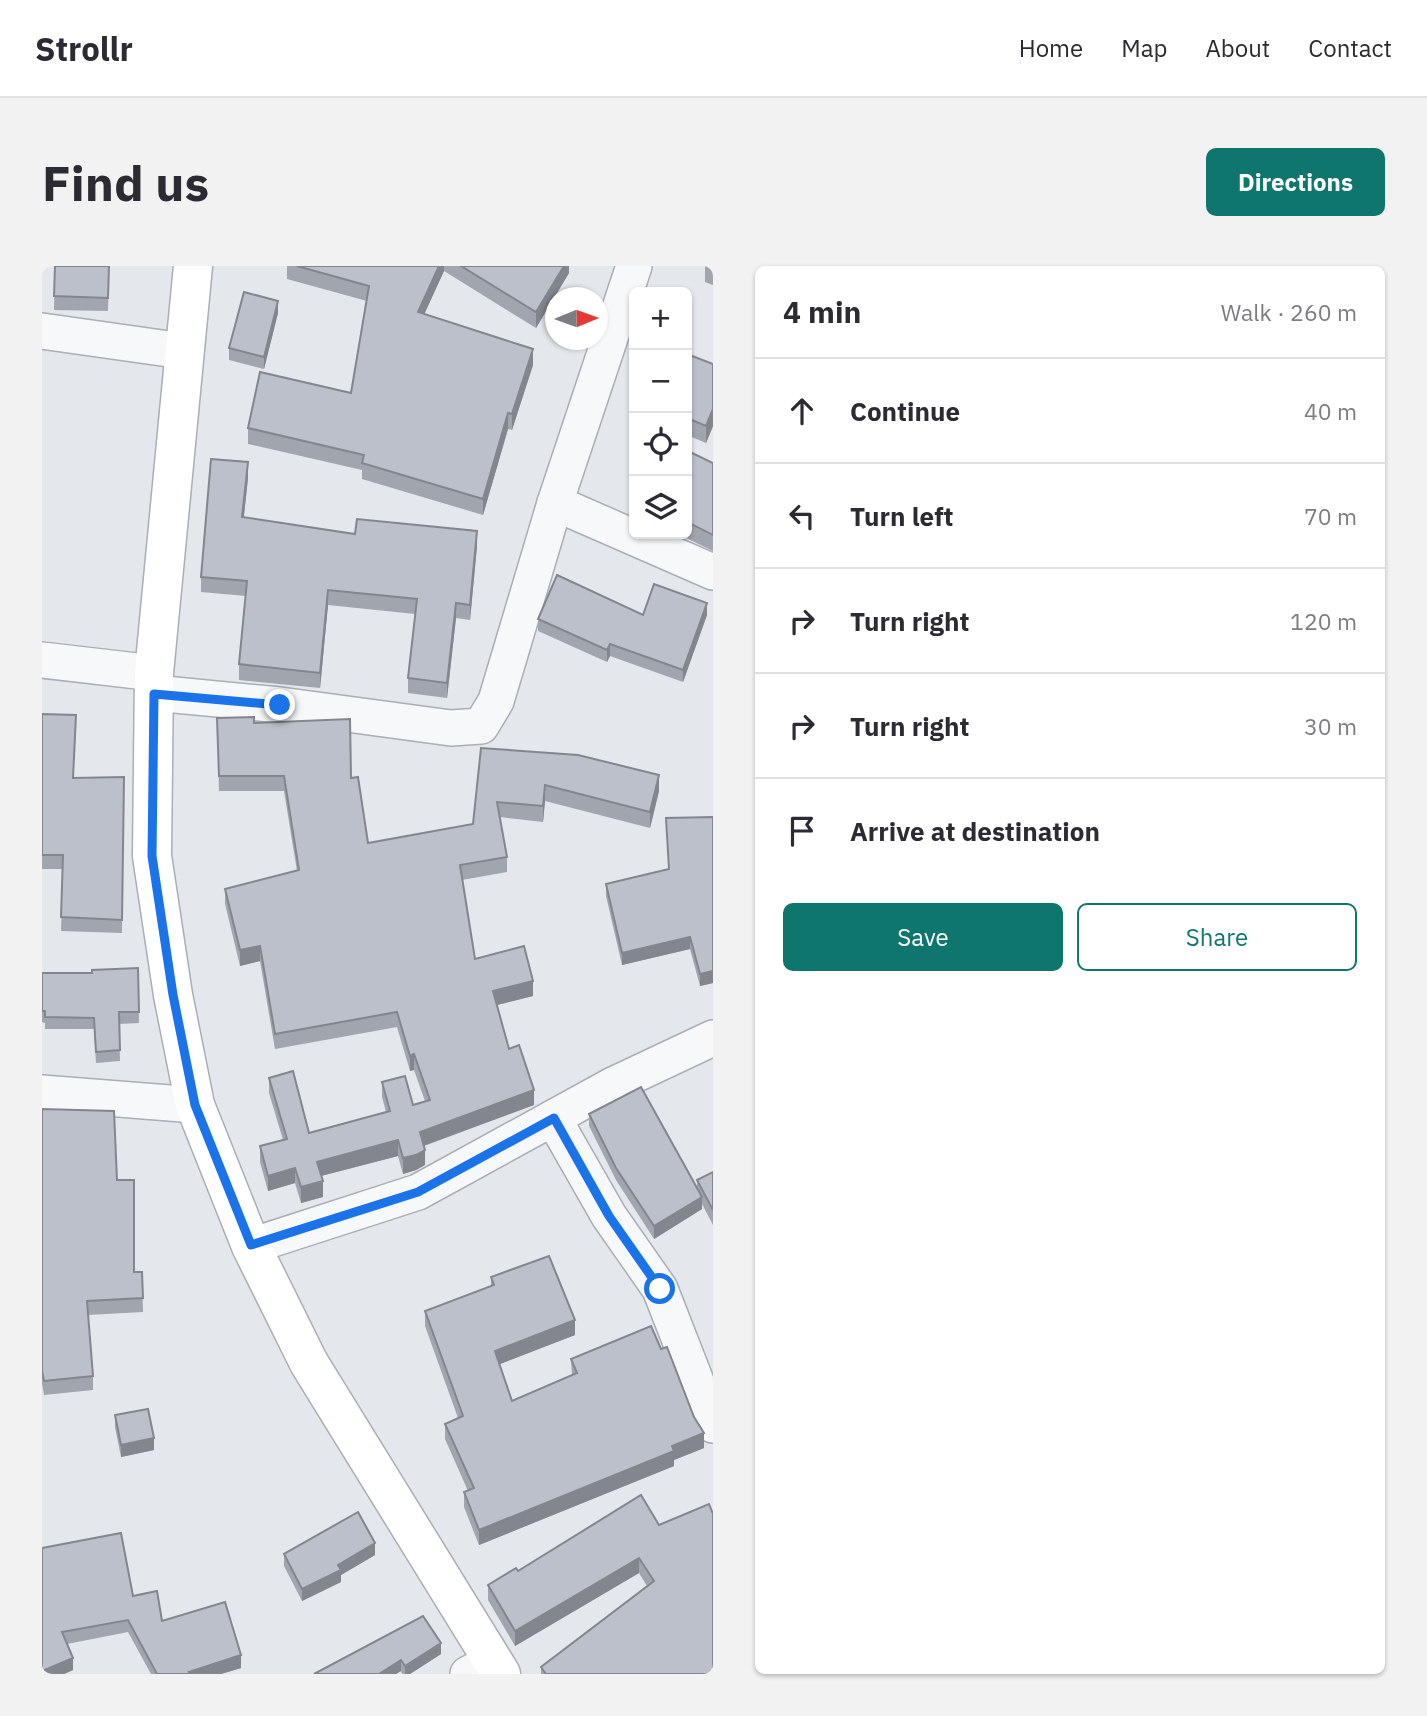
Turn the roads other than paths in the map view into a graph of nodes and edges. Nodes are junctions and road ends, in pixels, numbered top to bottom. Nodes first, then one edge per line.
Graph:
1 (193, 266) edge
2 (634, 266) edge
3 (42, 331) edge
4 (183, 351) junction
5 (555, 503) junction
6 (713, 572) edge
7 (42, 660) edge
8 (154, 683) junction
9 (713, 1038) edge
10 (42, 1093) edge
11 (195, 1105) junction
12 (554, 1118) junction
13 (251, 1245) junction
14 (713, 1426) edge
15 (487, 1670) edge

1 - 4 street
2 - 5 street
3 - 4 street
4 - 8 street
5 - 6 street
5 - 8 street
7 - 8 street
8 - 11 street
9 - 12 street
10 - 11 street
11 - 13 street
12 - 13 street
12 - 14 street
13 - 15 street

